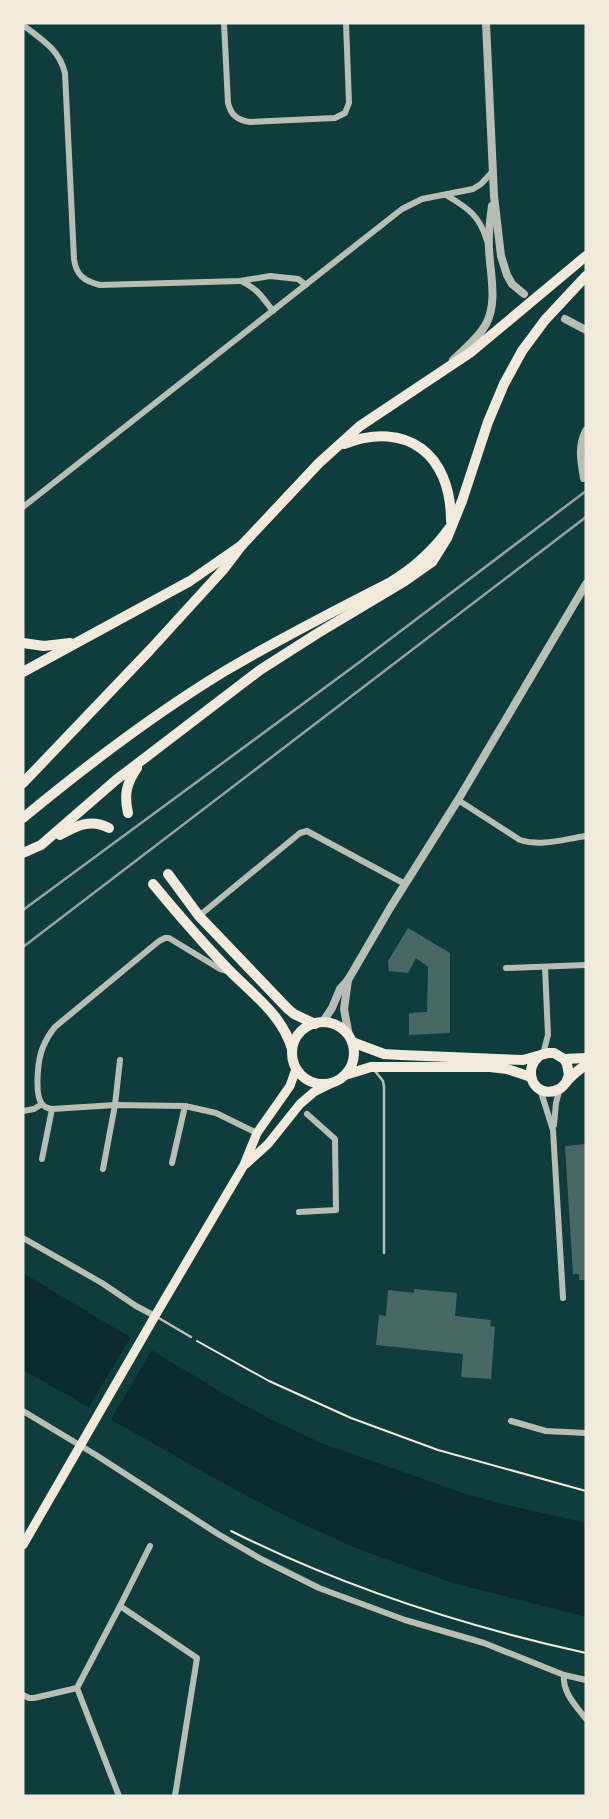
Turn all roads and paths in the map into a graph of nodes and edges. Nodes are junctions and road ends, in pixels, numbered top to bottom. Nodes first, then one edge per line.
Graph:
1 (223, 23) edge
2 (346, 23) edge
3 (486, 23) edge
4 (23, 25) edge
5 (493, 171) junction
6 (446, 195) junction
7 (494, 196) junction
8 (489, 249) junction
9 (586, 257) edge
10 (586, 276) edge
11 (240, 281) junction
12 (306, 285) junction
13 (524, 294) dead end
14 (273, 311) junction
15 (565, 319) dead end
16 (586, 330) edge
17 (431, 380) junction
18 (586, 430) edge
19 (337, 447) junction
20 (584, 478) dead end
21 (23, 507) edge
22 (451, 526) junction
23 (242, 545) junction
24 (586, 584) edge
25 (80, 640) junction
26 (23, 643) edge
27 (23, 672) edge
28 (147, 757) junction
29 (23, 783) edge
30 (458, 800) junction
31 (128, 813) dead end
32 (23, 818) edge
33 (109, 828) dead end
34 (586, 836) edge
35 (41, 845) junction
36 (23, 853) edge
37 (168, 874) dead end
38 (153, 884) dead end
39 (405, 884) junction
40 (199, 916) junction
41 (586, 965) edge
42 (545, 967) junction
43 (506, 968) dead end
44 (231, 972) junction
45 (348, 980) junction
46 (319, 1023) junction
47 (350, 1039) junction
48 (292, 1049) junction
49 (540, 1055) junction
50 (586, 1058) edge
51 (564, 1059) junction
52 (120, 1060) dead end
53 (586, 1065) edge
54 (371, 1067) junction
55 (296, 1069) junction
56 (345, 1075) junction
57 (531, 1077) junction
58 (330, 1083) junction
59 (564, 1084) junction
60 (540, 1089) junction
61 (42, 1104) junction
62 (115, 1105) junction
63 (185, 1106) junction
64 (52, 1109) junction
65 (23, 1111) edge
66 (307, 1114) dead end
67 (553, 1130) junction
68 (257, 1133) junction
69 (42, 1159) dead end
70 (172, 1163) dead end
71 (244, 1166) junction
72 (103, 1169) dead end
73 (299, 1212) dead end
74 (23, 1238) edge
75 (384, 1254) dead end
76 (564, 1298) dead end
77 (151, 1314) junction
78 (191, 1336) joint
79 (23, 1411) edge
80 (511, 1421) dead end
81 (586, 1433) edge
82 (80, 1445) junction
83 (586, 1491) edge
84 (233, 1532) dead end
85 (23, 1545) edge
86 (150, 1546) dead end
87 (120, 1606) junction
88 (586, 1653) edge
89 (564, 1675) junction
90 (586, 1680) edge
91 (77, 1688) junction
92 (23, 1695) edge
93 (586, 1719) edge
94 (119, 1796) edge
95 (175, 1796) edge

1 - 2 street
3 - 5 street
4 - 11 street
5 - 6 street
5 - 7 street
6 - 8 street
6 - 12 street
7 - 8 street
7 - 13 street
8 - 17 street
9 - 17 main road
10 - 22 main road
11 - 12 street
11 - 14 street
12 - 14 street
14 - 21 street
15 - 16 street
17 - 19 main road
18 - 20 street
19 - 22 main road
19 - 23 main road
22 - 28 main road
22 - 32 main road
23 - 25 main road
23 - 29 main road
24 - 30 street
25 - 26 main road
25 - 27 main road
28 - 31 main road
28 - 35 main road
30 - 34 street
30 - 39 street
33 - 35 main road
35 - 36 main road
37 - 40 main road
38 - 44 main road
39 - 40 street
39 - 45 street
40 - 46 main road
41 - 42 street
42 - 43 street
42 - 49 street
44 - 48 main road
44 - 61 street
45 - 46 street
45 - 47 street
46 - 47 main road
46 - 48 main road
47 - 49 main road
47 - 56 main road
48 - 55 main road
49 - 51 main road
49 - 57 main road
50 - 51 main road
51 - 59 main road
52 - 62 street
53 - 59 main road
54 - 56 main road
54 - 57 main road
54 - 75 lane
55 - 58 main road
55 - 68 main road
56 - 58 main road
57 - 60 main road
58 - 71 main road
59 - 60 main road
59 - 67 street
60 - 67 street
61 - 64 street
61 - 65 street
62 - 63 street
62 - 64 street
62 - 72 street
63 - 68 street
63 - 70 street
64 - 69 street
66 - 73 street
67 - 76 street
68 - 71 main road
71 - 77 main road
74 - 77 street
77 - 78 lane
77 - 82 main road
78 - 83 path
79 - 82 street
80 - 81 street
82 - 85 main road
82 - 89 street
84 - 88 path
86 - 87 street
87 - 91 street
87 - 95 street
89 - 90 street
89 - 93 street
91 - 92 street
91 - 94 street

